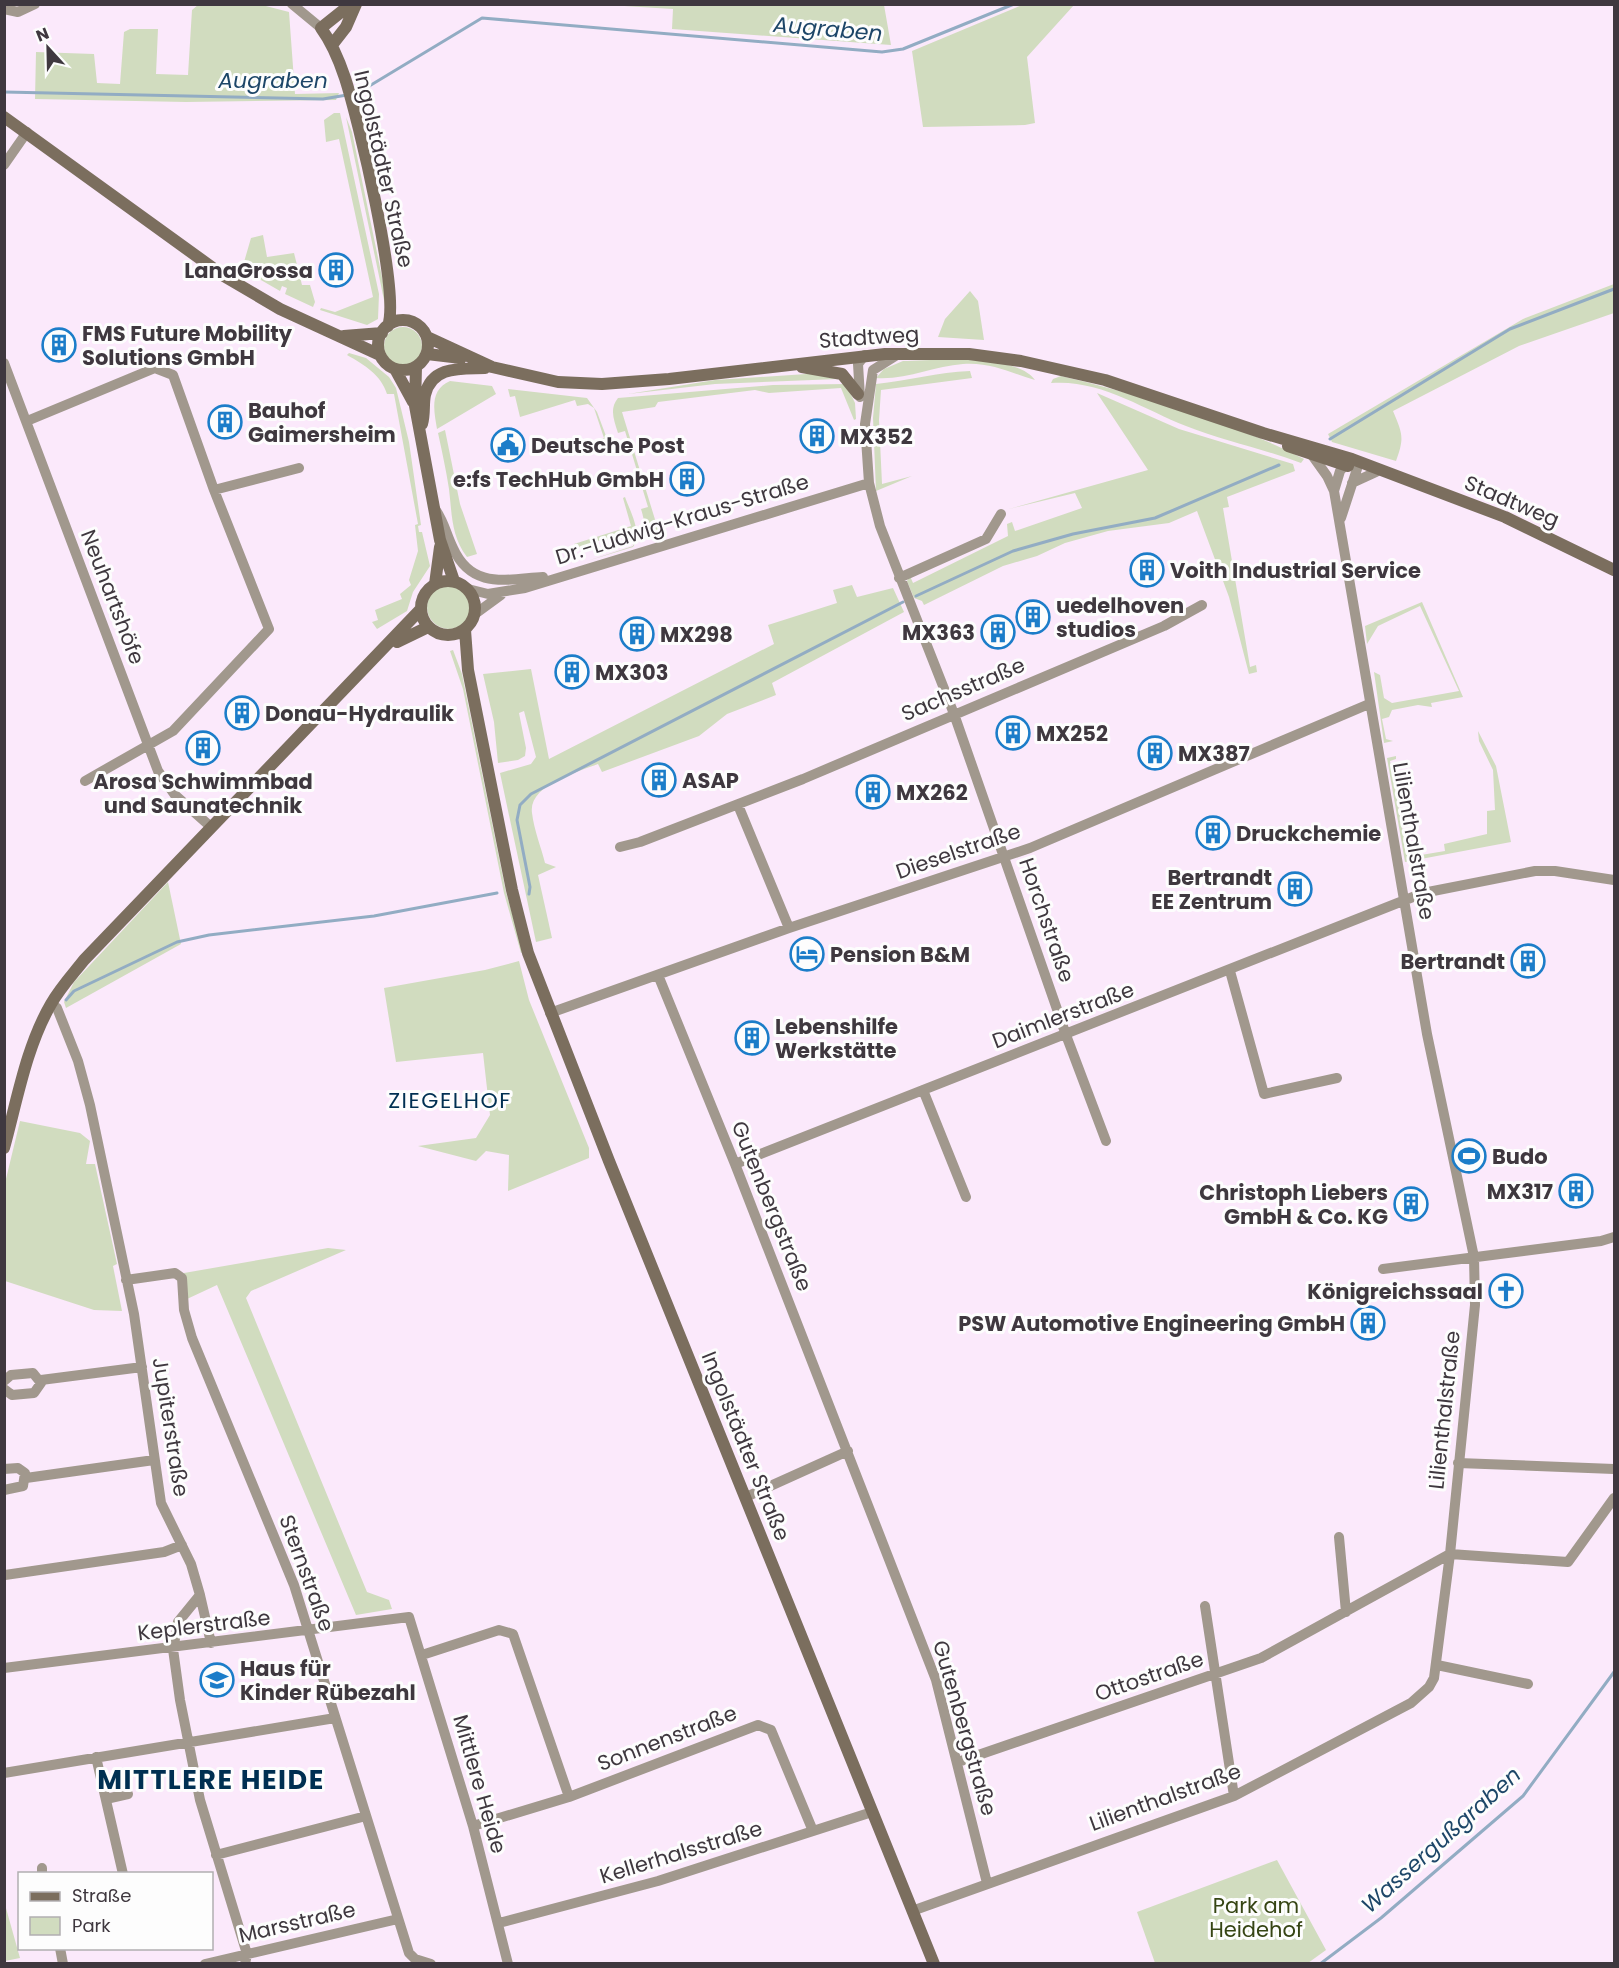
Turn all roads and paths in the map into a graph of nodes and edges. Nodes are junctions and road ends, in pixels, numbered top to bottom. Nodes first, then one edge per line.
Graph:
1 (35, 4) edge
2 (292, 4) edge
3 (353, 4) edge
4 (4, 9) edge
5 (321, 28) junction
6 (332, 45) junction
7 (4, 117) edge
8 (27, 132) junction
9 (4, 165) edge
10 (390, 289) junction
11 (407, 321) junction
12 (385, 329) junction
13 (344, 336) junction
14 (427, 337) junction
15 (901, 353) junction
16 (427, 354) junction
17 (380, 355) junction
18 (865, 355) junction
19 (471, 358) junction
20 (4, 363) edge
21 (780, 365) junction
22 (416, 367) junction
23 (492, 367) junction
24 (395, 369) junction
25 (858, 394) junction
26 (415, 405) junction
27 (865, 412) junction
28 (27, 421) junction
29 (420, 430) junction
30 (1263, 433) junction
31 (1312, 455) junction
32 (1350, 462) junction
33 (299, 468) dead end
34 (1376, 472) junction
35 (1392, 475) junction
36 (869, 483) junction
37 (1352, 483) junction
38 (214, 490) junction
39 (1334, 491) junction
40 (435, 509) junction
41 (1001, 514) dead end
42 (1341, 522) junction
43 (440, 540) junction
44 (1614, 570) edge
45 (561, 577) junction
46 (899, 578) junction
47 (454, 581) junction
48 (435, 584) junction
49 (468, 589) junction
50 (506, 592) junction
51 (1202, 605) dead end
52 (421, 609) junction
53 (475, 614) junction
54 (429, 627) junction
55 (465, 630) junction
56 (447, 635) junction
57 (383, 651) junction
58 (468, 670) junction
59 (1370, 704) junction
60 (954, 714) junction
61 (148, 747) junction
62 (86, 781) dead end
63 (738, 805) junction
64 (211, 827) junction
65 (620, 848) dead end
66 (1004, 857) junction
67 (1614, 880) edge
68 (1404, 900) junction
69 (789, 928) junction
70 (1230, 971) junction
71 (658, 975) junction
72 (51, 1004) junction
73 (550, 1013) junction
74 (1066, 1035) junction
75 (1337, 1078) dead end
76 (923, 1090) junction
77 (1106, 1141) dead end
78 (4, 1148) edge
79 (735, 1164) junction
80 (966, 1197) dead end
81 (1614, 1237) edge
82 (1474, 1257) junction
83 (1383, 1269) dead end
84 (126, 1280) junction
85 (142, 1367) junction
86 (41, 1380) junction
87 (4, 1381) edge
88 (4, 1389) edge
89 (848, 1451) junction
90 (154, 1460) junction
91 (1458, 1463) junction
92 (4, 1469) edge
93 (1614, 1469) edge
94 (26, 1478) junction
95 (4, 1490) edge
96 (746, 1497) junction
97 (1614, 1498) edge
98 (1339, 1537) dead end
99 (182, 1545) junction
100 (1450, 1554) junction
101 (5, 1575) edge
102 (200, 1595) junction
103 (1205, 1606) dead end
104 (1346, 1612) junction
105 (409, 1617) joint
106 (309, 1630) junction
107 (211, 1643) junction
108 (173, 1649) junction
109 (422, 1655) junction
110 (1437, 1665) junction
111 (4, 1668) edge
112 (1215, 1674) junction
113 (1528, 1684) dead end
114 (334, 1718) junction
115 (187, 1742) junction
116 (96, 1757) junction
117 (958, 1762) junction
118 (4, 1773) edge
119 (128, 1794) dead end
120 (1234, 1796) junction
121 (569, 1797) junction
122 (106, 1800) junction
123 (872, 1812) junction
124 (366, 1816) junction
125 (473, 1826) junction
126 (813, 1831) junction
127 (216, 1855) junction
128 (123, 1872) edge
129 (987, 1883) junction
130 (912, 1911) junction
131 (398, 1919) junction
132 (500, 1923) junction
133 (246, 1959) edge
134 (205, 1964) edge
135 (431, 1964) edge
136 (508, 1964) edge
137 (934, 1964) edge

1 - 4 street
2 - 5 street, Ingolstädter Straße
3 - 5 main road
3 - 6 main road
5 - 6 main road, Ingolstädter Straße
6 - 10 main road, Ingolstädter Straße
7 - 8 main road
8 - 9 street
8 - 13 main road
10 - 11 main road, Ingolstädter Straße
10 - 12 main road, Ingolstädter Straße
11 - 12 main road
11 - 14 main road
12 - 13 main road
12 - 17 main road
13 - 17 main road
14 - 16 main road
14 - 19 main road, Stadtweg
15 - 18 main road, Stadtweg
15 - 27 street, Horchstraße
15 - 30 main road, Stadtweg
16 - 19 main road, Stadtweg
16 - 22 main road
17 - 24 main road
18 - 21 main road, Stadtweg
18 - 25 street, Horchstraße
19 - 23 main road, Stadtweg
20 - 28 street, Neuhartshöfe
21 - 23 main road, Stadtweg
21 - 25 main road
22 - 24 main road
22 - 26 main road
23 - 29 main road
24 - 26 main road
25 - 27 street, Horchstraße
26 - 29 main road
27 - 36 street, Horchstraße
28 - 38 street
28 - 61 street, Neuhartshöfe
29 - 40 main road
30 - 31 main road, Stadtweg
30 - 32 main road, Stadtweg
31 - 32 main road, Stadtweg
31 - 39 street, Lilienthalstraße
32 - 34 main road, Stadtweg
32 - 35 main road, Stadtweg
32 - 37 street, Lilienthalstraße
32 - 39 street
33 - 38 street
34 - 35 main road, Stadtweg
34 - 37 street
35 - 44 main road, Stadtweg
36 - 45 street, Dr.-Ludwig-Kraus-Straße
36 - 46 street, Horchstraße
37 - 42 street, Lilienthalstraße
38 - 61 street
39 - 42 street, Lilienthalstraße
40 - 43 main road
40 - 45 street
41 - 46 street
42 - 59 street, Lilienthalstraße
43 - 47 main road
43 - 48 main road
45 - 50 street, Dr.-Ludwig-Kraus-Straße
46 - 60 street, Horchstraße
47 - 48 main road
47 - 49 main road
48 - 52 main road
49 - 50 street, Dr.-Ludwig-Kraus-Straße
49 - 53 main road
50 - 53 street, Dr.-Ludwig-Kraus-Straße
51 - 60 street, Sachsstraße
52 - 54 main road
52 - 57 main road
53 - 55 main road
54 - 56 main road
54 - 57 main road
55 - 56 main road
55 - 58 main road
56 - 58 main road
57 - 64 main road
58 - 73 main road, Ingolstädter Straße
59 - 66 street, Dieselstraße
59 - 68 street, Lilienthalstraße
60 - 63 street, Sachsstraße
60 - 66 street, Horchstraße
61 - 62 street
61 - 64 street, Neuhartshöfe
63 - 65 street, Sachsstraße
63 - 69 street
64 - 72 main road
66 - 69 street, Dieselstraße
66 - 74 street, Horchstraße
67 - 68 street, Daimlerstraße
68 - 70 street, Daimlerstraße
68 - 82 street, Lilienthalstraße
69 - 71 street, Dieselstraße
70 - 74 street, Daimlerstraße
70 - 75 street
71 - 73 street, Dieselstraße
71 - 79 street, Gutenbergstraße
72 - 78 main road
72 - 84 street, Jupiterstraße
73 - 96 main road, Ingolstädter Straße
74 - 76 street, Daimlerstraße
74 - 77 street, Horchstraße
76 - 79 street, Daimlerstraße
76 - 80 street
79 - 89 street, Gutenbergstraße
81 - 82 street
82 - 83 street
82 - 91 street, Lilienthalstraße
84 - 85 street, Jupiterstraße
84 - 106 street, Sternstraße
85 - 86 street
85 - 90 street, Jupiterstraße
86 - 87 street
86 - 88 street
89 - 96 street
89 - 117 street, Gutenbergstraße
90 - 94 street
90 - 99 street, Jupiterstraße
91 - 93 street
91 - 100 street, Lilienthalstraße
92 - 94 street
94 - 95 street
96 - 123 main road, Ingolstädter Straße
97 - 100 street
98 - 104 street
99 - 101 street
99 - 102 street, Jupiterstraße
100 - 104 street, Ottostraße
100 - 110 street, Lilienthalstraße
102 - 107 street, Jupiterstraße
102 - 108 street
103 - 112 street
104 - 112 street, Ottostraße
105 - 106 street, Keplerstraße
105 - 109 street, Mittlere Heide
106 - 107 street, Keplerstraße
106 - 114 street, Sternstraße
107 - 108 street, Keplerstraße
108 - 111 street, Keplerstraße
108 - 115 street
109 - 121 street
109 - 125 street, Mittlere Heide
110 - 113 street
110 - 120 street, Lilienthalstraße
112 - 117 street, Ottostraße
112 - 120 street
114 - 115 street
114 - 124 street, Sternstraße
115 - 116 street
115 - 127 street
116 - 118 street
116 - 122 street
117 - 129 street, Gutenbergstraße
119 - 122 street
120 - 129 street, Lilienthalstraße
121 - 125 street, Sonnenstraße
121 - 126 street, Sonnenstraße
122 - 128 street
123 - 126 street, Kellerhalsstraße
123 - 130 main road, Ingolstädter Straße
124 - 127 street
124 - 131 street, Sternstraße
125 - 132 street, Mittlere Heide
126 - 132 street, Kellerhalsstraße
127 - 133 street
129 - 130 street, Lilienthalstraße
130 - 137 main road, Ingolstädter Straße
131 - 133 street, Marsstraße
131 - 135 street, Sternstraße
132 - 136 street, Mittlere Heide
133 - 134 street, Marsstraße

